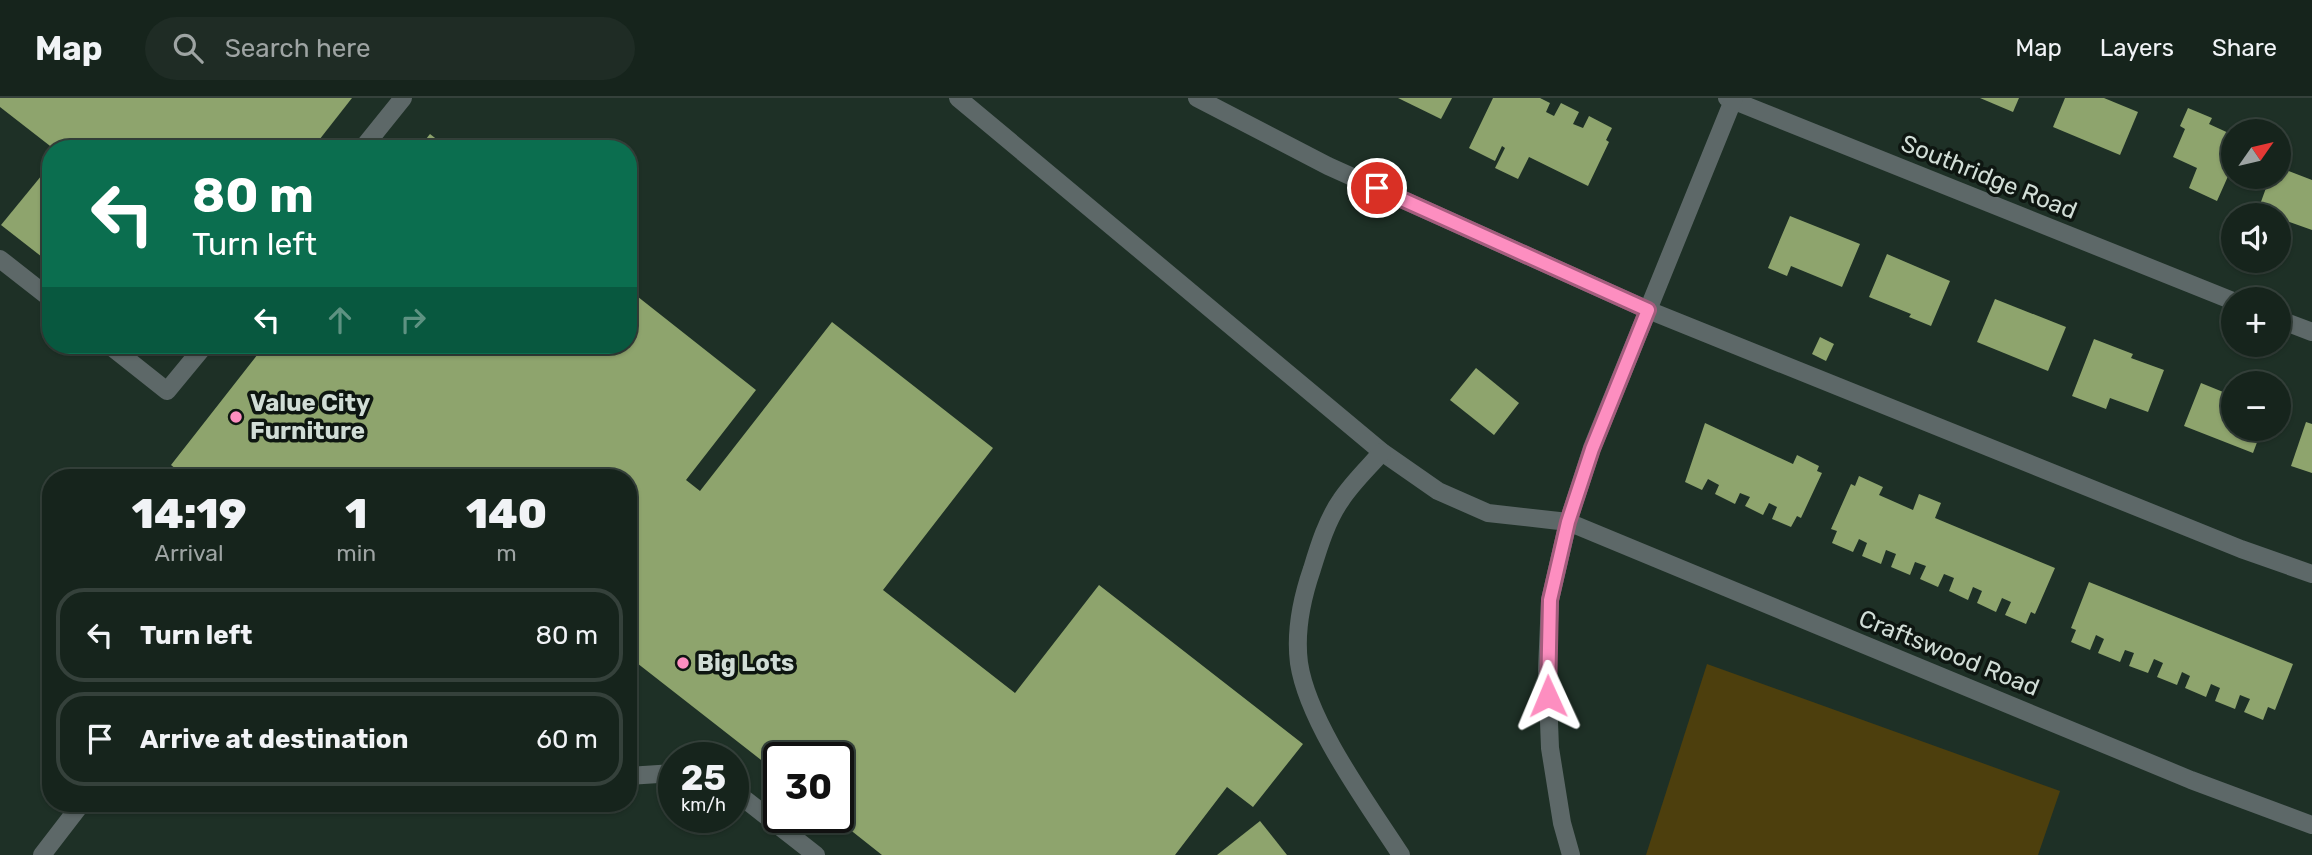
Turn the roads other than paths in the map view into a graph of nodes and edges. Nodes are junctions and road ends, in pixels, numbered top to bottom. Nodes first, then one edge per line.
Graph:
1 (403, 98) edge
2 (958, 98) edge
3 (1197, 98) edge
4 (1732, 99) edge
5 (369, 140) edge
6 (0, 259) edge
7 (42, 292) edge
8 (2221, 296) edge
9 (1648, 310) junction
10 (2291, 324) edge
11 (2312, 332) edge
12 (120, 354) edge
13 (198, 354) edge
14 (1382, 452) junction
15 (1568, 522) junction
16 (2312, 574) edge
17 (658, 774) edge
18 (637, 775) edge
19 (749, 803) edge
20 (75, 812) edge
21 (2312, 825) edge
22 (42, 855) edge
23 (816, 855) edge
24 (1401, 855) edge
25 (1571, 855) edge

1 - 5 street
2 - 14 street, Craftswood Road
3 - 9 street
4 - 8 street, Southridge Road
4 - 9 street
6 - 7 street
9 - 15 street
9 - 16 street
10 - 11 street
12 - 13 street
14 - 15 street, Craftswood Road
14 - 24 street
15 - 21 street, Craftswood Road
15 - 25 street
17 - 18 street
19 - 23 street
20 - 22 street

